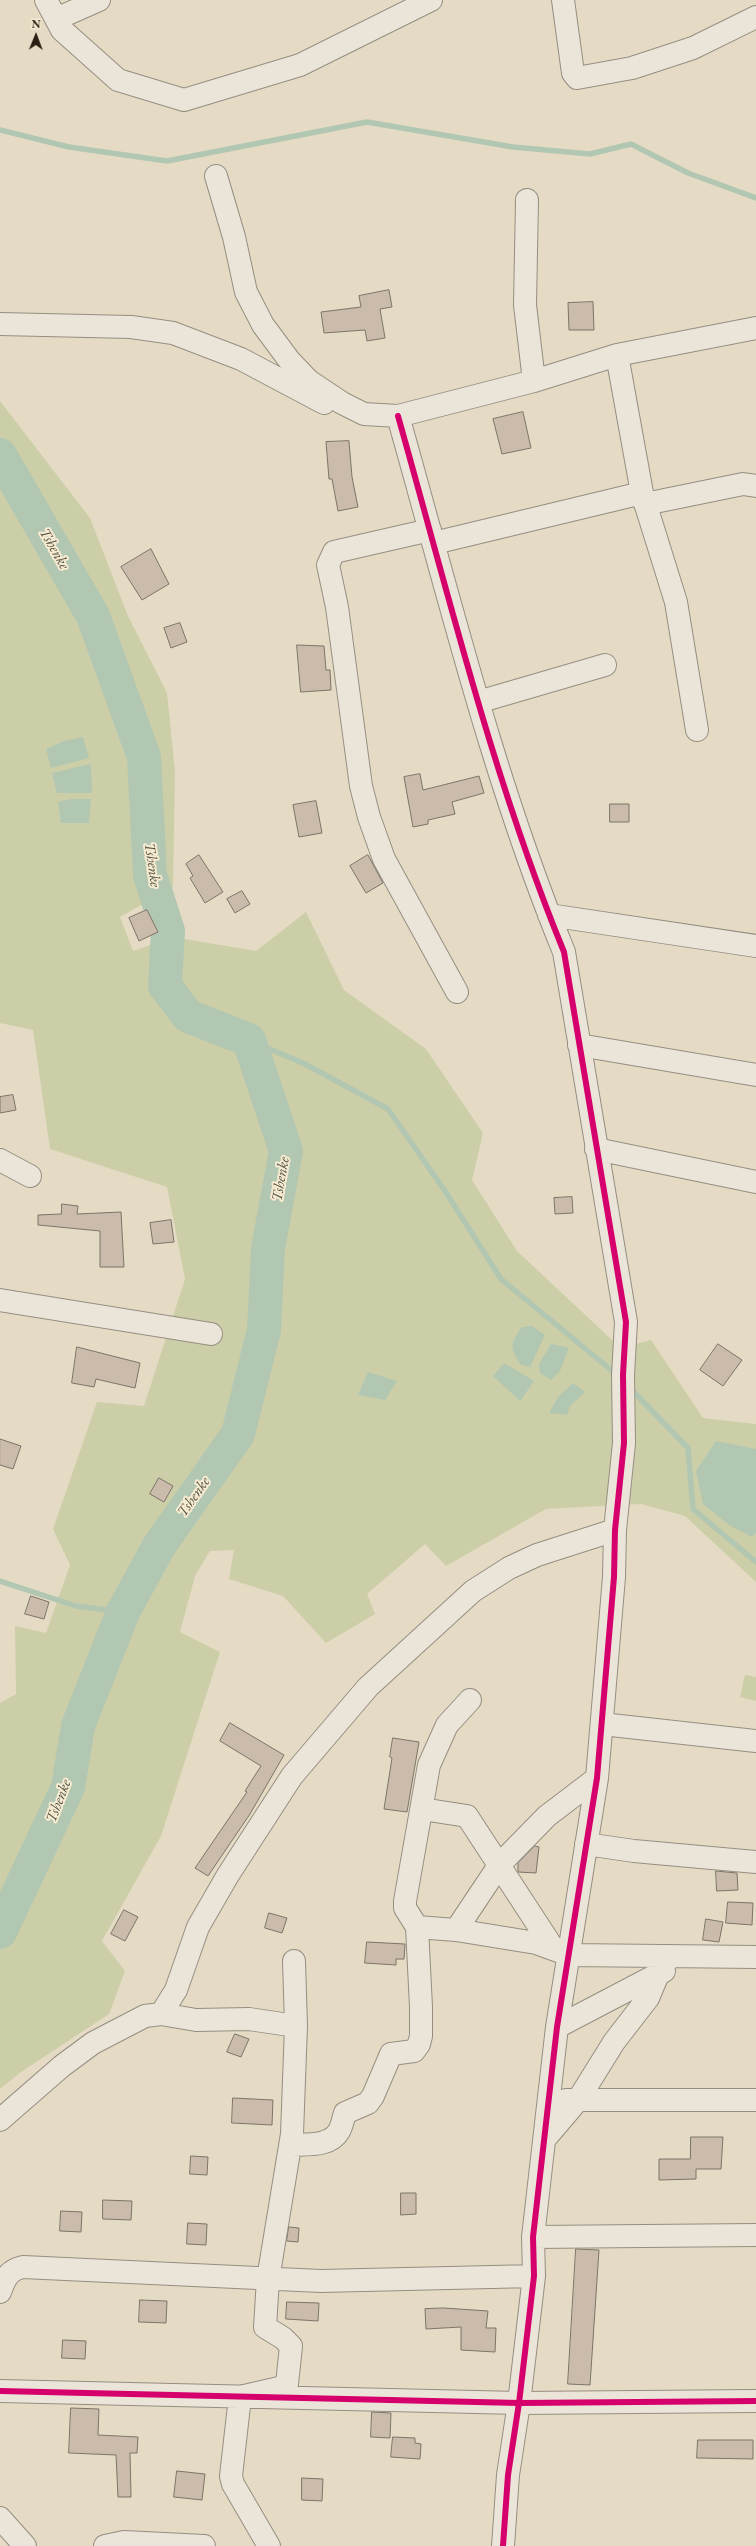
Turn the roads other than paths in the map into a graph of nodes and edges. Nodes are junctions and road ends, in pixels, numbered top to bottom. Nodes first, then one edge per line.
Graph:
1 (99, 0) edge
2 (431, 0) edge
3 (563, 0) edge
4 (51, 9) edge
5 (756, 17) edge
6 (216, 176) dead end
7 (527, 200) dead end
8 (0, 324) edge
9 (756, 328) edge
10 (617, 355) junction
11 (534, 382) junction
12 (364, 414) junction
13 (398, 416) junction
14 (756, 486) edge
15 (643, 498) junction
16 (432, 536) junction
17 (605, 665) dead end
18 (478, 702) junction
19 (697, 730) dead end
20 (549, 915) junction
21 (756, 946) edge
22 (457, 992) dead end
23 (579, 1045) junction
24 (756, 1075) edge
25 (596, 1149) junction
26 (0, 1160) edge
27 (30, 1176) dead end
28 (756, 1182) edge
29 (0, 1300) edge
30 (211, 1334) dead end
31 (615, 1530) junction
32 (470, 1700) dead end
33 (602, 1724) junction
34 (756, 1742) edge
35 (597, 1778) junction
36 (422, 1809) junction
37 (586, 1844) junction
38 (756, 1862) edge
39 (500, 1864) junction
40 (417, 1927) junction
41 (456, 1930) junction
42 (561, 1952) junction
43 (756, 1956) edge
44 (294, 1961) dead end
45 (665, 1964) junction
46 (170, 2015) junction
47 (296, 2026) junction
48 (557, 2027) junction
49 (549, 2100) junction
50 (578, 2100) junction
51 (756, 2100) edge
52 (0, 2120) edge
53 (544, 2140) junction
54 (291, 2145) junction
55 (756, 2235) edge
56 (533, 2237) junction
57 (534, 2276) junction
58 (268, 2279) junction
59 (0, 2292) edge
60 (0, 2391) edge
61 (240, 2397) junction
62 (756, 2401) edge
63 (520, 2403) junction
64 (0, 2518) edge
65 (25, 2546) edge
66 (106, 2546) edge
67 (204, 2546) edge
68 (269, 2546) edge
69 (504, 2546) edge

1 - 4 street
2 - 4 street
3 - 5 street
6 - 12 street
7 - 11 street
8 - 12 street
9 - 10 street
10 - 11 street
10 - 15 street
11 - 13 street
12 - 13 street
13 - 16 street
14 - 15 street
15 - 16 street
15 - 19 street
16 - 18 street
16 - 22 street
17 - 18 street
18 - 20 street
20 - 21 street
20 - 23 street
23 - 24 street
23 - 25 street
25 - 28 street
25 - 31 street
26 - 27 street
29 - 30 street
31 - 33 street
31 - 46 street
32 - 36 street
33 - 34 street
33 - 35 street
35 - 37 street
35 - 39 street
36 - 39 street
36 - 40 street
37 - 38 street
37 - 42 street
39 - 41 street
39 - 42 street
40 - 41 street
40 - 54 street
41 - 42 street
42 - 45 street
42 - 48 street
43 - 45 street
44 - 47 street
45 - 48 street
45 - 50 street
46 - 47 street
46 - 52 street
47 - 54 street
48 - 49 street
49 - 50 street
49 - 53 street
50 - 51 street
50 - 53 street
53 - 56 street
54 - 58 street
55 - 56 street
56 - 57 street
57 - 58 street
57 - 63 street
58 - 59 street
58 - 61 street
60 - 61 street
61 - 63 street
61 - 68 street
62 - 63 street
63 - 69 street
64 - 65 street
66 - 67 street

